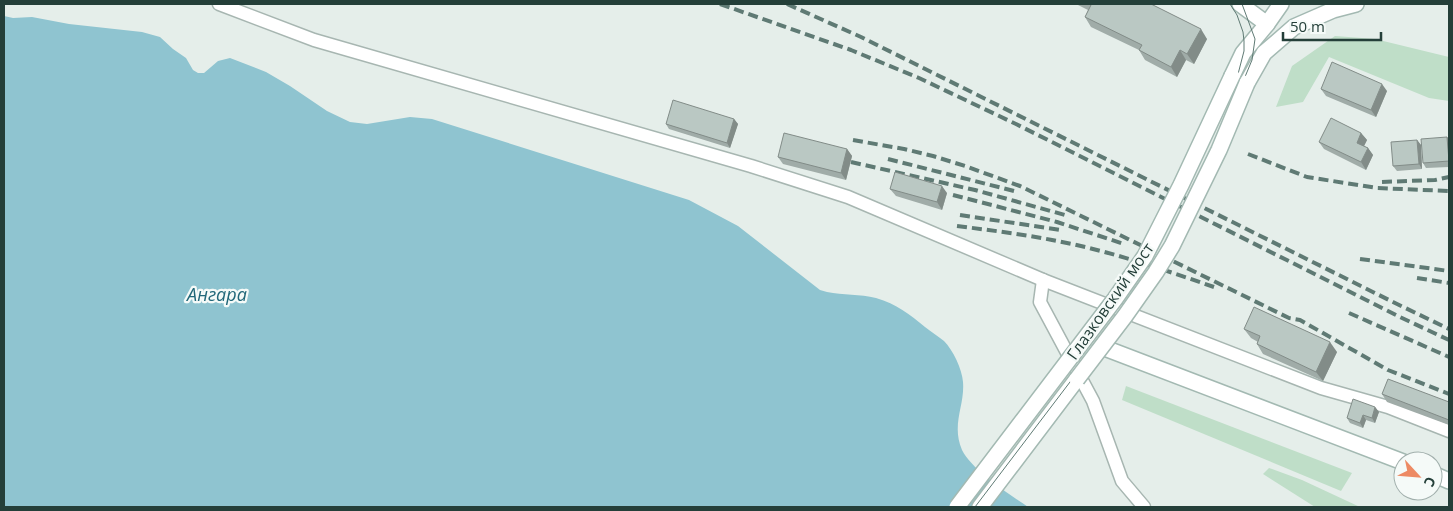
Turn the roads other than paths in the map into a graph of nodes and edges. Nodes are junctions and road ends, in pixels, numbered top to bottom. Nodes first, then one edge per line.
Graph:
1 (219, 4) edge
2 (1240, 4) edge
3 (1281, 4) edge
4 (1356, 4) edge
5 (1267, 24) junction
6 (1266, 51) junction
7 (1043, 280) junction
8 (1102, 347) junction
9 (1449, 431) edge
10 (1393, 458) edge
11 (956, 507) edge
12 (980, 507) edge
13 (1144, 507) edge

1 - 7 street
2 - 5 main road
3 - 5 main road, Глазковский мост
4 - 6 main road
5 - 6 main road
5 - 11 main road, Глазковский мост, bridge
6 - 8 main road, Глазковский мост, bridge
7 - 9 street
7 - 13 street
8 - 10 main road
8 - 12 main road, Глазковский мост, bridge

